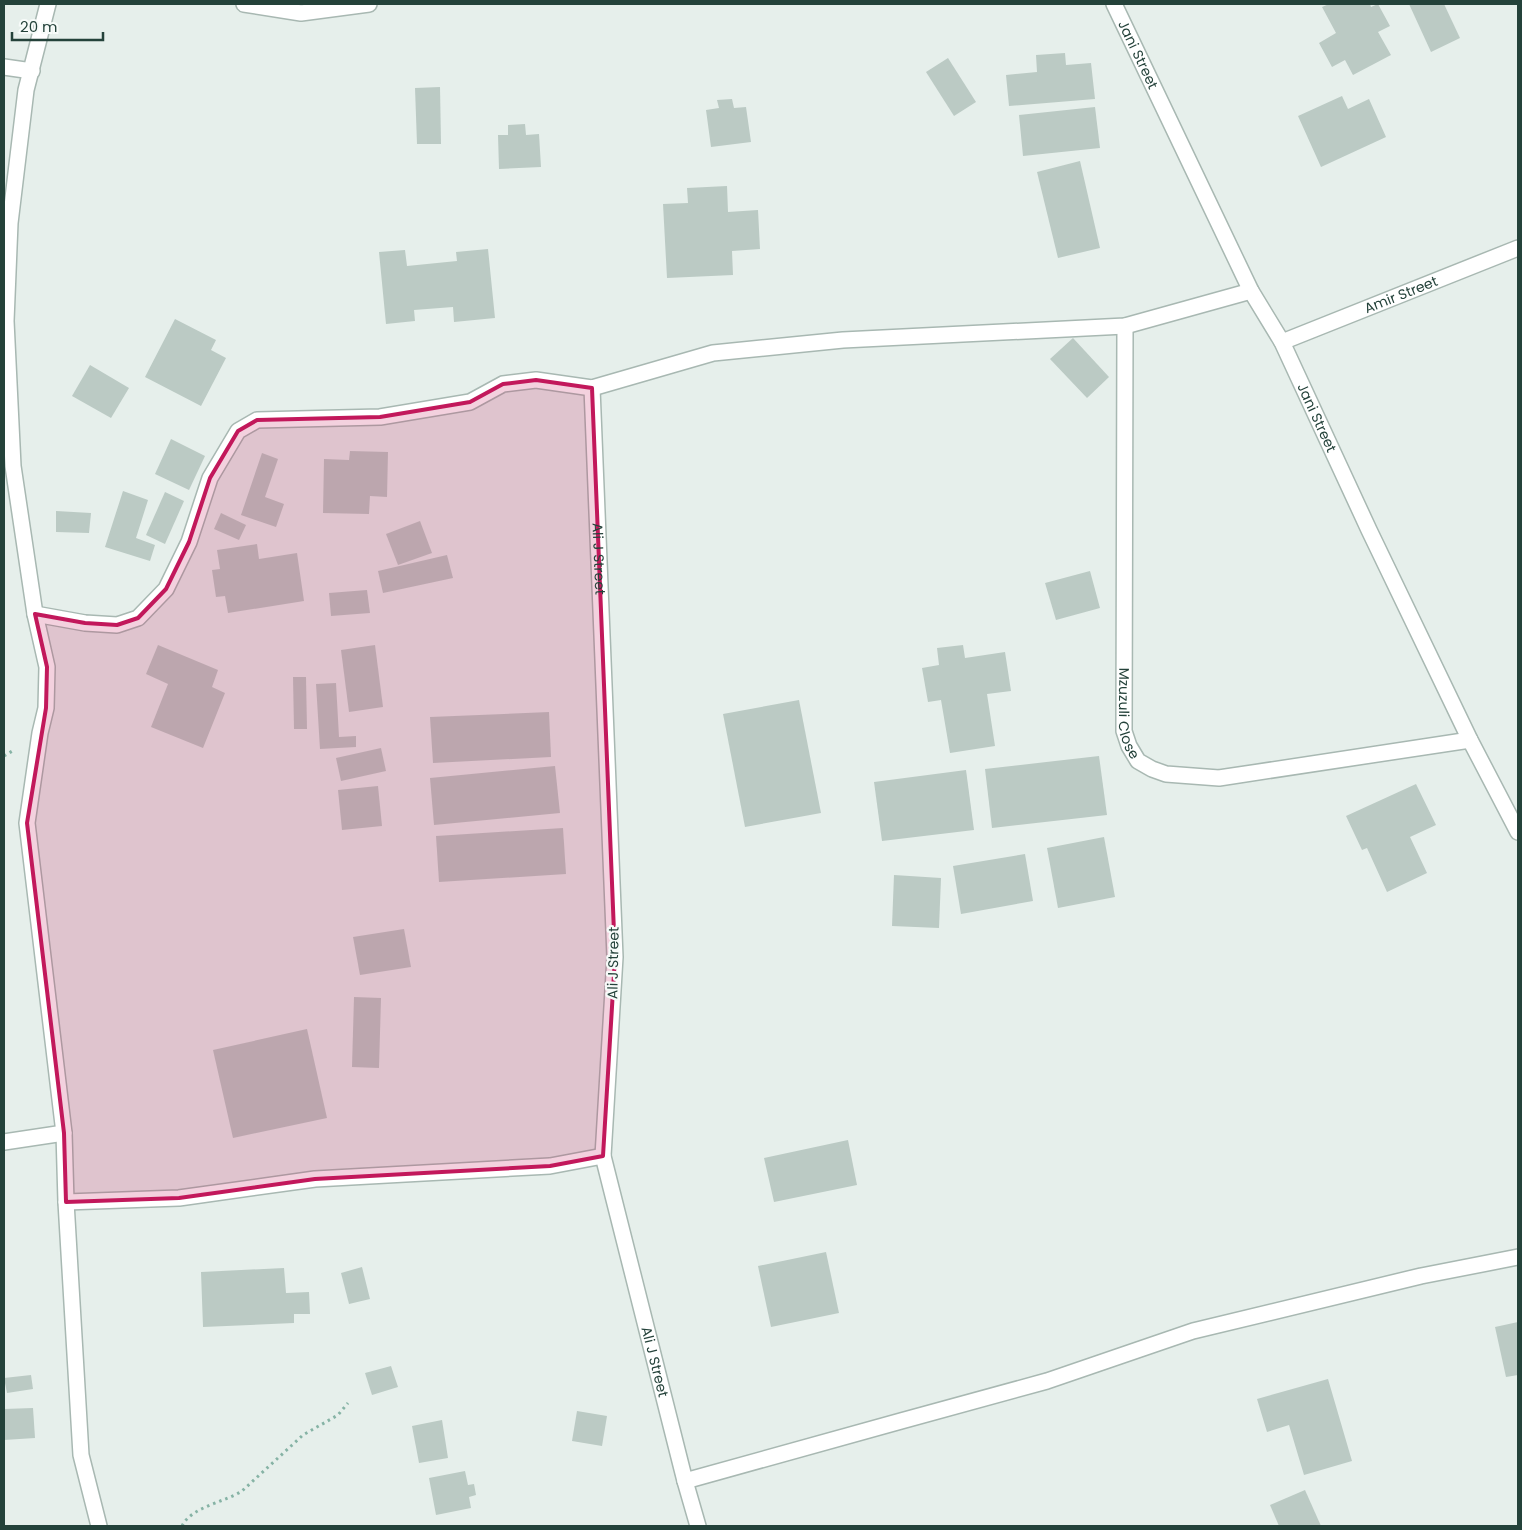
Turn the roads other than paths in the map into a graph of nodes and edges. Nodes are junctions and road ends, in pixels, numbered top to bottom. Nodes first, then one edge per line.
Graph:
1 (48, 4) edge
2 (244, 4) edge
3 (369, 4) edge
4 (1114, 4) edge
5 (4, 67) edge
6 (32, 72) junction
7 (1518, 248) edge
8 (1251, 291) junction
9 (1125, 326) junction
10 (1282, 342) junction
11 (592, 388) junction
12 (9, 466) edge
13 (35, 614) junction
14 (1470, 740) junction
15 (1518, 832) edge
16 (64, 1133) junction
17 (4, 1142) edge
18 (603, 1156) junction
19 (66, 1202) junction
20 (1518, 1257) edge
21 (685, 1481) junction
22 (99, 1526) edge
23 (698, 1526) edge

1 - 6 street
2 - 3 street
4 - 8 street, Jani Street
5 - 6 street
6 - 12 street
7 - 10 street, Amir Street
8 - 9 street
8 - 10 street, Jani Street
9 - 11 street
9 - 14 street, Mzuzuli Close
10 - 14 street, Jani Street
11 - 13 street
11 - 18 street, Ali J Street
12 - 13 street
13 - 16 street
14 - 15 street, Jani Street
16 - 17 street
16 - 19 street
18 - 19 street
18 - 21 street, Ali J Street
19 - 22 street
20 - 21 street
21 - 23 street, Ali J Street

